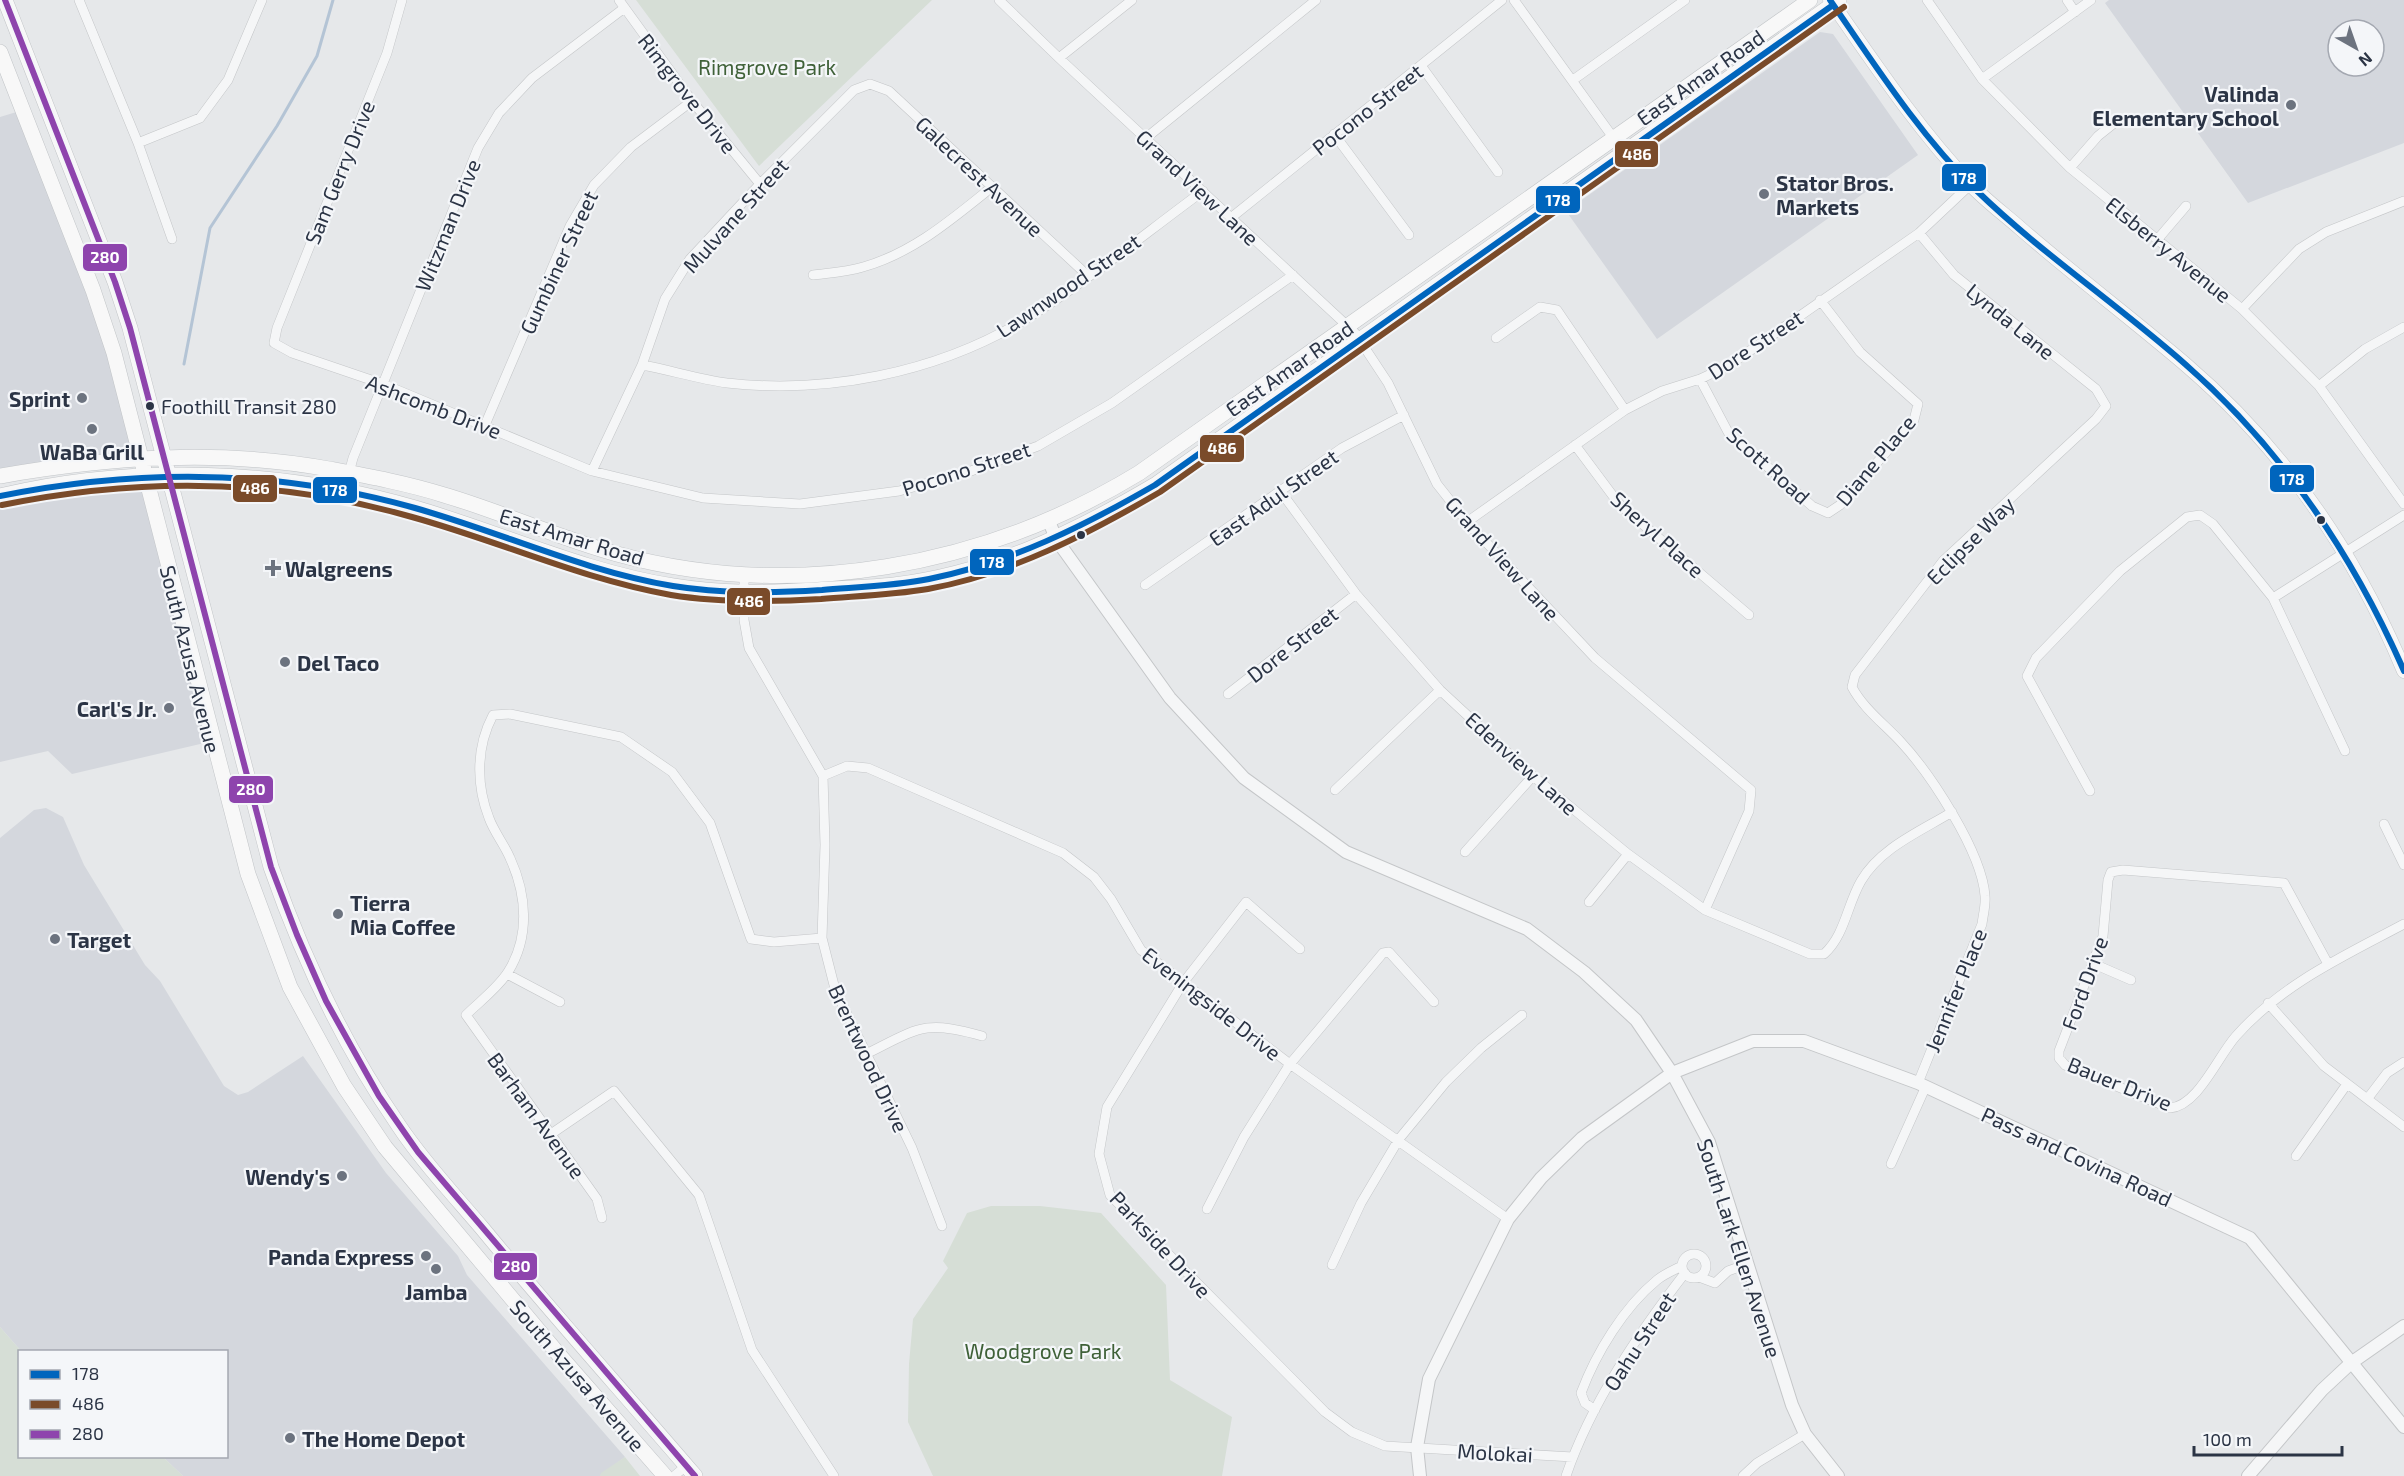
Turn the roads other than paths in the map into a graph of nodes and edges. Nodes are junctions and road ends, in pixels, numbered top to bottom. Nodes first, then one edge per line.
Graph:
1 (5, 0) edge
2 (80, 0) edge
3 (262, 0) edge
4 (402, 0) edge
5 (999, 0) edge
6 (1132, 0) edge
7 (1316, 0) edge
8 (1502, 0) edge
9 (1514, 0) edge
10 (1685, 0) edge
11 (1810, 0) edge
12 (1927, 0) edge
13 (2067, 0) edge
14 (2091, 0) edge
15 (1834, 2) edge
16 (621, 5) edge
17 (2075, 12) junction
18 (0, 52) edge
19 (1059, 58) junction
20 (1422, 67) junction
21 (1982, 79) junction
22 (1573, 80) junction
23 (870, 84) joint
24 (692, 101) junction
25 (2118, 120) dead end
26 (1334, 134) junction
27 (1146, 138) junction
28 (1613, 138) junction
29 (138, 143) junction
30 (1625, 154) junction
31 (2070, 168) junction
32 (1498, 172) dead end
33 (760, 184) junction
34 (1970, 185) junction
35 (992, 187) junction
36 (1203, 191) junction
37 (2404, 201) edge
38 (2186, 206) dead end
39 (1232, 217) junction
40 (1918, 233) junction
41 (1409, 235) dead end
42 (172, 239) dead end
43 (2157, 240) junction
44 (105, 257) junction
45 (83, 263) junction
46 (813, 275) dead end
47 (1087, 275) junction
48 (1293, 275) junction
49 (1820, 300) junction
50 (2242, 309) junction
51 (1348, 326) junction
52 (2404, 327) edge
53 (1496, 338) dead end
54 (1361, 341) junction
55 (274, 343) joint
56 (642, 364) junction
57 (1700, 380) junction
58 (382, 384) junction
59 (2319, 386) junction
60 (2106, 406) joint
61 (1625, 410) junction
62 (1404, 415) junction
63 (485, 425) junction
64 (1575, 445) junction
65 (165, 457) junction
66 (140, 458) junction
67 (592, 471) junction
68 (350, 473) junction
69 (144, 474) junction
70 (0, 476) edge
71 (170, 476) junction
72 (344, 492) junction
73 (1281, 492) junction
74 (0, 496) edge
75 (2404, 504) edge
76 (1828, 513) joint
77 (2404, 515) edge
78 (1049, 521) junction
79 (1467, 522) junction
80 (1056, 539) junction
81 (2346, 553) junction
82 (744, 574) junction
83 (1145, 585) dead end
84 (743, 594) junction
85 (1356, 594) junction
86 (2273, 598) junction
87 (1749, 615) dead end
88 (2404, 671) edge
89 (1852, 687) joint
90 (1440, 690) junction
91 (1228, 694) dead end
92 (234, 727) junction
93 (210, 732) junction
94 (2345, 751) dead end
95 (823, 776) junction
96 (1533, 777) junction
97 (1335, 790) dead end
98 (2091, 791) dead end
99 (1952, 812) junction
100 (2384, 824) dead end
101 (1465, 852) dead end
102 (1628, 854) junction
103 (2404, 865) edge
104 (1589, 902) dead end
105 (1705, 910) junction
106 (2404, 924) edge
107 (822, 938) junction
108 (1300, 949) dead end
109 (2094, 964) junction
110 (2328, 964) junction
111 (507, 974) junction
112 (2131, 980) dead end
113 (1183, 983) junction
114 (560, 1002) dead end
115 (1434, 1002) dead end
116 (2268, 1003) junction
117 (1522, 1015) dead end
118 (982, 1036) dead end
119 (868, 1053) junction
120 (2059, 1058) joint
121 (2404, 1062) edge
122 (1290, 1064) junction
123 (1672, 1073) junction
124 (1922, 1084) junction
125 (2347, 1084) junction
126 (2368, 1098) junction
127 (2404, 1127) edge
128 (550, 1134) junction
129 (1398, 1139) junction
130 (2296, 1156) dead end
131 (1891, 1164) dead end
132 (1208, 1209) dead end
133 (603, 1218) dead end
134 (1508, 1219) junction
135 (942, 1226) dead end
136 (1747, 1264) junction
137 (1332, 1266) dead end
138 (1683, 1270) junction
139 (1699, 1277) junction
140 (2404, 1326) edge
141 (2351, 1363) junction
142 (1596, 1410) junction
143 (2404, 1427) edge
144 (1805, 1434) junction
145 (1417, 1447) junction
146 (1573, 1457) junction
147 (685, 1473) edge
148 (665, 1476) edge
149 (834, 1476) edge
150 (1420, 1476) edge
151 (1566, 1476) edge
152 (1743, 1476) edge
153 (1838, 1476) edge
154 (2248, 1476) edge

1 - 44 main road, South Azusa Avenue
2 - 29 street
3 - 29 street
4 - 55 street, Sam Gerry Drive
5 - 19 street, Grand View Lane
6 - 19 street
7 - 27 street
8 - 20 street, Pocono Street
9 - 22 street
10 - 22 street
11 - 28 main road, East Amar Road
12 - 21 street, Elsberry Avenue
13 - 17 street
14 - 17 street
15 - 30 main road, East Amar Road
15 - 34 main road
16 - 24 street, Rimgrove Drive
16 - 58 street, Witzman Drive
17 - 21 street
18 - 45 main road, South Azusa Avenue
19 - 27 street, Grand View Lane
20 - 26 street, Pocono Street
20 - 32 street
21 - 31 street, Elsberry Avenue
22 - 28 street
23 - 33 street, Mulvane Street
23 - 35 street, Galecrest Avenue
24 - 33 street, Rimgrove Drive
24 - 63 street, Gumbiner Street
25 - 31 street
26 - 39 street, Pocono Street
26 - 41 street
27 - 36 street, Grand View Lane
28 - 30 street
28 - 51 main road, East Amar Road
29 - 42 street
30 - 54 main road, East Amar Road
31 - 43 street, Elsberry Avenue
33 - 56 street, Mulvane Street
34 - 40 street, Dore Street
34 - 81 main road
35 - 46 street
35 - 47 street, Galecrest Avenue
36 - 39 street, Grand View Lane
36 - 47 street, Lawnwood Street
37 - 50 street
38 - 43 street
39 - 48 street, Grand View Lane
40 - 49 street, Dore Street
40 - 60 street, Lynda Lane
43 - 50 street, Elsberry Avenue
44 - 45 main road
44 - 65 main road, South Azusa Avenue
45 - 66 main road, South Azusa Avenue
47 - 56 street, Lawnwood Street
48 - 51 street, Grand View Lane
48 - 67 street, Pocono Street
49 - 57 street, Dore Street
49 - 76 street, Diane Place
50 - 59 street, Elsberry Avenue
51 - 54 street, Grand View Lane
51 - 78 main road, East Amar Road
52 - 59 street
53 - 61 street
54 - 62 street, Grand View Lane
54 - 80 main road, East Amar Road
55 - 58 street, Ashcomb Drive
56 - 67 street, Mulvane Street
57 - 61 street, Dore Street
57 - 76 street, Scott Road
58 - 63 street, Ashcomb Drive
58 - 68 street, Witzman Drive
59 - 75 street, Elsberry Avenue
60 - 89 street, Eclipse Way
61 - 64 street, Dore Street
62 - 73 street, East Adul Street
62 - 79 street, Grand View Lane
63 - 67 street, Ashcomb Drive
64 - 79 street, Dore Street
64 - 87 street, Sheryl Place
65 - 66 main road, East Amar Road
65 - 68 main road, East Amar Road
65 - 71 main road, South Azusa Avenue
66 - 69 main road, South Azusa Avenue
66 - 70 main road, East Amar Road
68 - 72 street, Witzman Drive
68 - 82 main road, East Amar Road
69 - 71 main road, East Amar Road
69 - 74 main road, East Amar Road
69 - 93 main road, South Azusa Avenue
71 - 72 main road, East Amar Road
71 - 92 main road, South Azusa Avenue
72 - 84 main road, East Amar Road
73 - 83 street, East Adul Street
73 - 85 street, Edenview Lane
77 - 81 street
78 - 80 street, South Lark Ellen Avenue
78 - 82 main road, East Amar Road
79 - 105 street, Grand View Lane
80 - 84 main road, East Amar Road
80 - 123 street, South Lark Ellen Avenue
81 - 86 street
81 - 88 main road
82 - 84 street
84 - 95 street
85 - 90 street, Edenview Lane
85 - 91 street, Dore Street
86 - 94 street
86 - 98 street
89 - 99 street, Jennifer Place
90 - 96 street, Edenview Lane
90 - 97 street
92 - 93 main road
92 - 147 main road, South Azusa Avenue
93 - 148 main road, South Azusa Avenue
95 - 107 street, Brentwood Drive
95 - 113 street, Eveningside Drive
96 - 101 street
96 - 102 street, Edenview Lane
99 - 105 street, Edenview Lane
99 - 124 street, Jennifer Place
100 - 103 street
102 - 104 street
102 - 105 street, Edenview Lane
106 - 110 street
107 - 111 street
107 - 119 street, Brentwood Drive
108 - 113 street, Parkside Drive
109 - 110 street, Ford Drive
109 - 112 street
109 - 120 street, Ford Drive
110 - 116 street
111 - 114 street
111 - 128 street, Barham Avenue
113 - 122 street, Eveningside Drive
113 - 145 street, Parkside Drive
115 - 122 street
116 - 120 street, Bauer Drive
116 - 125 street
117 - 129 street
118 - 119 street
119 - 135 street, Brentwood Drive
121 - 126 street
122 - 129 street, Eveningside Drive
122 - 132 street
123 - 124 street, Pass and Covina Road
123 - 134 street, Pass and Covina Road
123 - 136 street, South Lark Ellen Avenue
124 - 131 street, Jennifer Place
124 - 141 street, Pass and Covina Road
125 - 126 street
125 - 130 street
126 - 127 street
128 - 133 street, Barham Avenue
128 - 149 street
129 - 134 street, Eveningside Drive
129 - 137 street
134 - 145 street, Pass and Covina Road
136 - 139 street
136 - 144 street, South Lark Ellen Avenue
138 - 139 street
138 - 139 street
138 - 142 street, Oahu Street
138 - 142 street, Oahu Street
140 - 141 street
141 - 143 street, Pass and Covina Road
141 - 154 street
142 - 146 street, Oahu Street
144 - 152 street
144 - 153 street, South Lark Ellen Avenue
145 - 146 street, Molokai
145 - 150 street, Pass and Covina Road
146 - 151 street, Oahu Street

